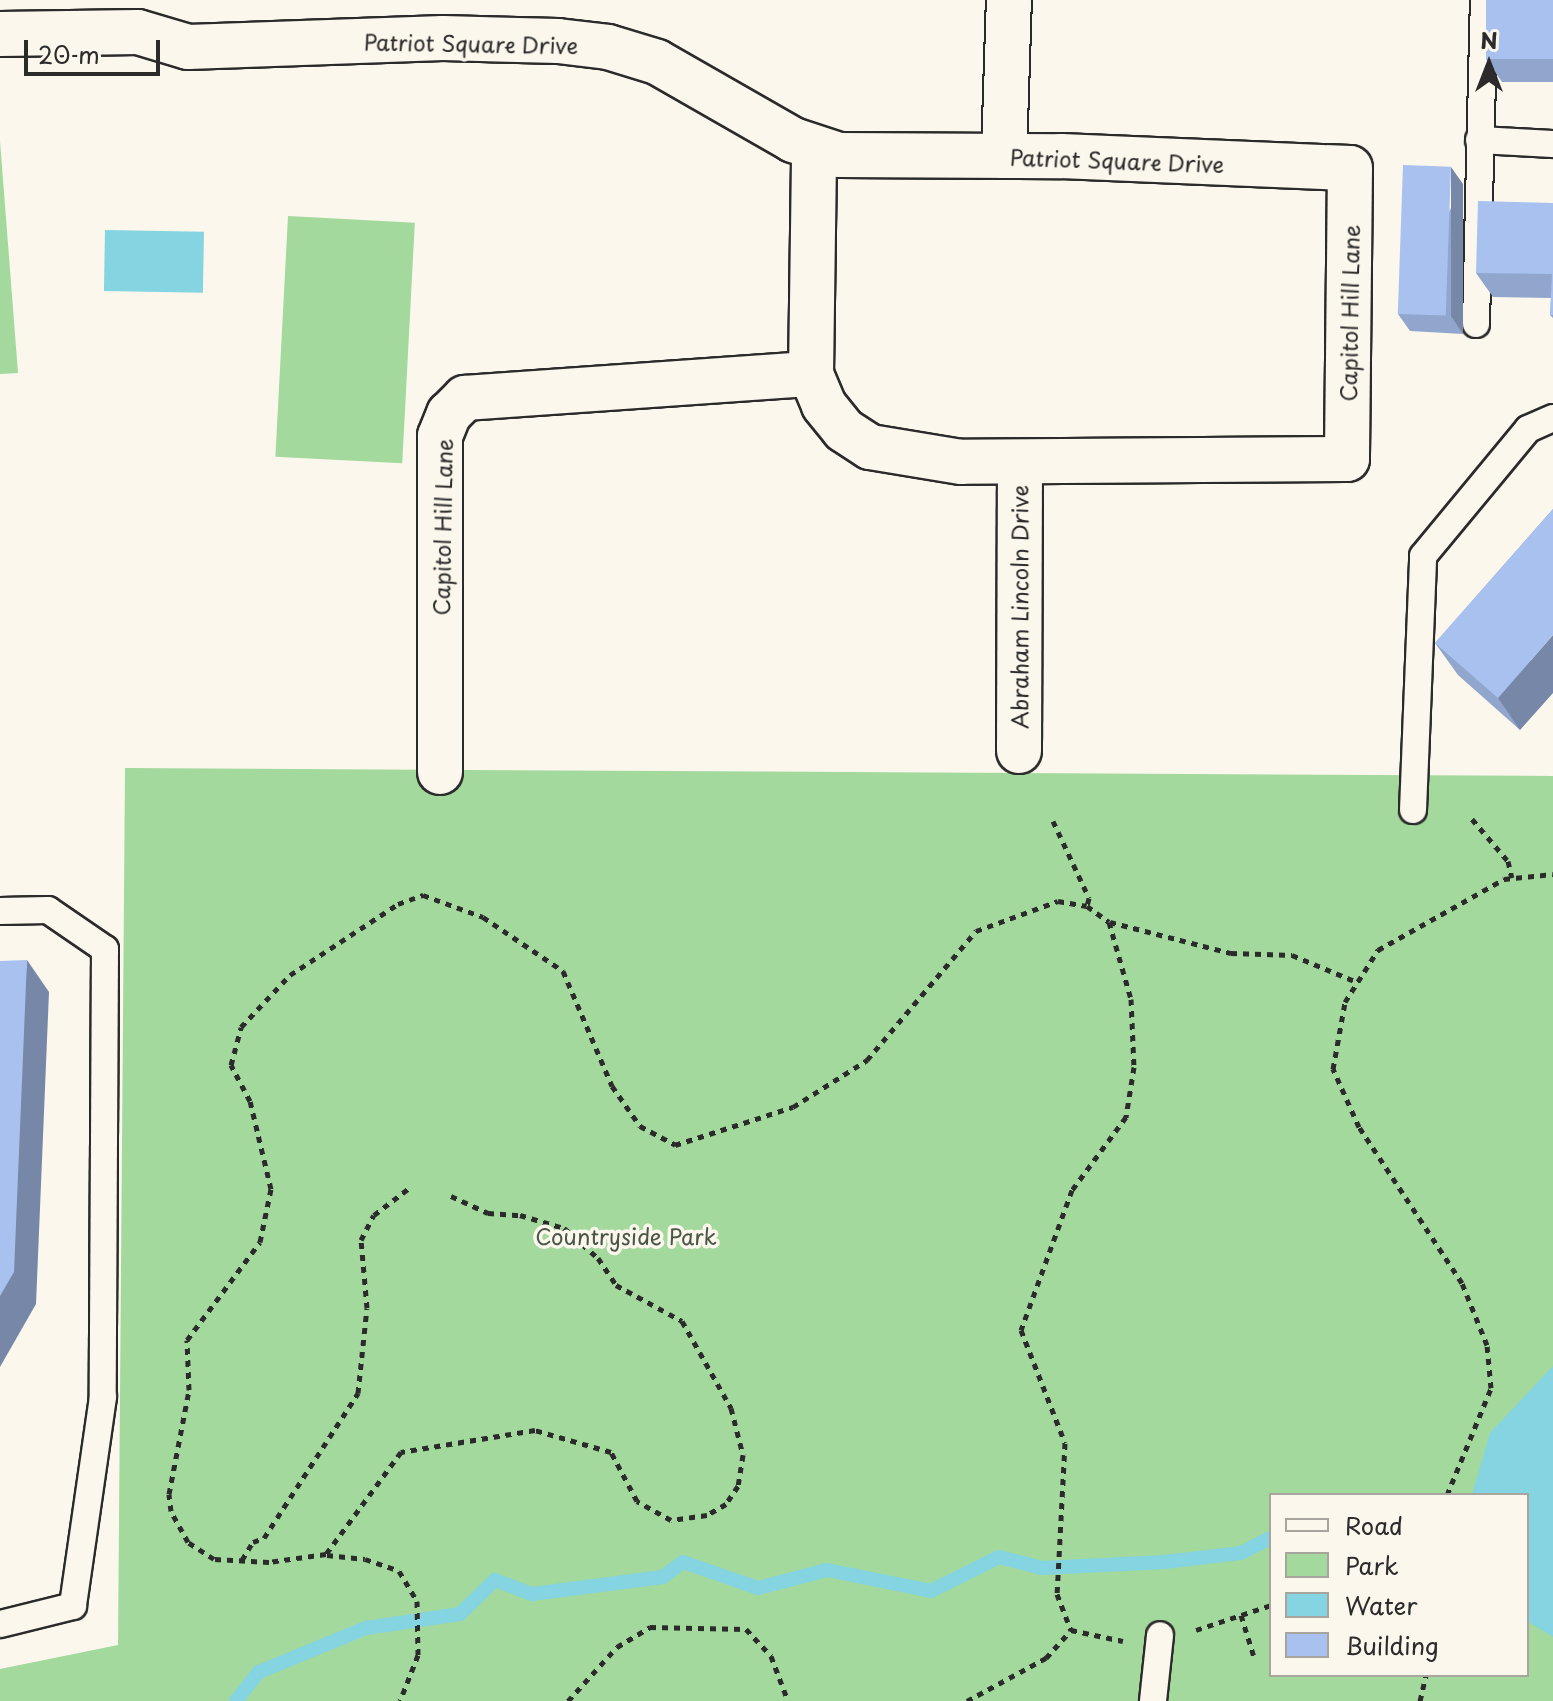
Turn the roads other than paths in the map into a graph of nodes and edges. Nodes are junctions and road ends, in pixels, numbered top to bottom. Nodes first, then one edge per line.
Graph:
1 (1009, 0) edge
2 (1484, 0) edge
3 (100, 16) edge
4 (443, 19) edge
5 (0, 34) edge
6 (1479, 140) junction
7 (1553, 144) edge
8 (814, 149) junction
9 (1004, 156) junction
10 (1350, 168) joint
11 (1476, 324) dead end
12 (811, 374) junction
13 (1553, 418) edge
14 (1020, 463) junction
15 (1019, 751) dead end
16 (440, 772) dead end
17 (1413, 810) dead end
18 (0, 911) edge
19 (0, 1624) edge
20 (1160, 1635) road end
21 (1153, 1701) edge

1 - 9 street
2 - 6 lane
3 - 4 street, Patriot Square Drive
3 - 5 street, Patriot Square Drive
4 - 8 street, Patriot Square Drive
6 - 7 lane
6 - 11 lane
8 - 9 street, Patriot Square Drive
8 - 12 street
9 - 10 street, Patriot Square Drive
10 - 14 street, Capitol Hill Lane
12 - 14 street
12 - 16 street, Capitol Hill Lane
13 - 17 lane
14 - 15 street, Abraham Lincoln Drive
18 - 19 lane
20 - 21 lane

